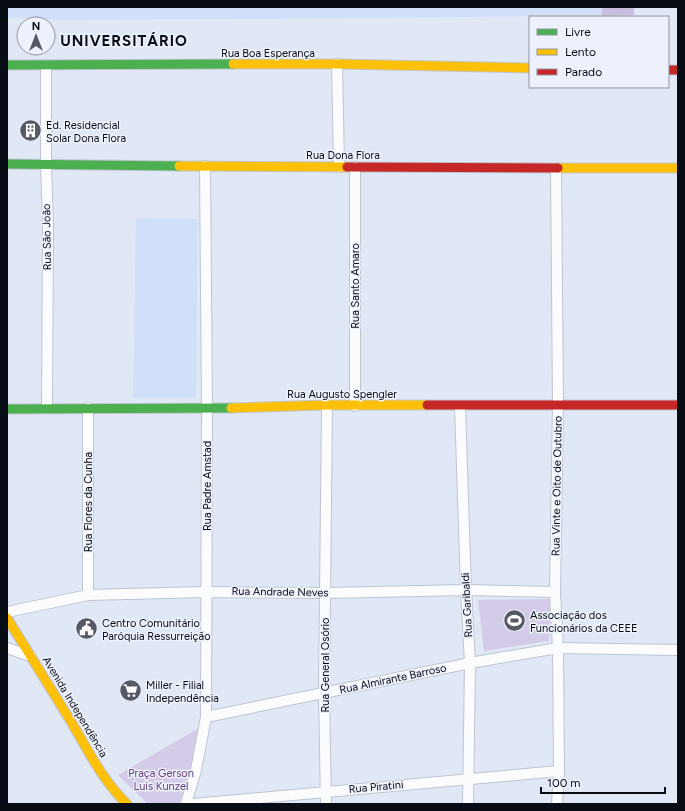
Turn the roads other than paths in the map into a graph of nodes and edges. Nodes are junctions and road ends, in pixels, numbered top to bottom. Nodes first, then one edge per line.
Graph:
1 (337, 64) junction
2 (7, 65) edge
3 (46, 65) junction
4 (529, 68) edge
5 (7, 164) edge
6 (46, 164) junction
7 (205, 166) junction
8 (339, 167) junction
9 (355, 167) junction
10 (678, 168) edge
11 (556, 169) junction
12 (558, 404) junction
13 (326, 405) junction
14 (678, 405) edge
15 (355, 406) junction
16 (460, 406) junction
17 (47, 408) junction
18 (88, 408) junction
19 (7, 409) edge
20 (207, 409) junction
21 (466, 590) junction
22 (206, 592) junction
23 (556, 592) junction
24 (326, 593) junction
25 (88, 594) junction
26 (7, 612) edge
27 (7, 618) edge
28 (7, 648) edge
29 (558, 648) junction
30 (678, 650) edge
31 (30, 656) junction
32 (470, 663) junction
33 (324, 693) junction
34 (206, 717) junction
35 (559, 771) junction
36 (469, 779) junction
37 (326, 792) junction
38 (127, 804) edge
39 (186, 804) edge
40 (194, 804) edge
41 (326, 804) edge
42 (468, 804) edge
43 (557, 804) edge

1 - 3 street, Rua Boa Esperança
1 - 4 street, Rua Boa Esperança
1 - 8 street
2 - 3 street, Rua Boa Esperança
3 - 6 street, Rua São João
5 - 6 street, Rua Dona Flora
6 - 7 street, Rua Dona Flora
6 - 17 street, Rua São João
7 - 8 street, Rua Dona Flora
7 - 20 street, Rua Padre Amstad
8 - 9 street, Rua Dona Flora
9 - 11 street, Rua Dona Flora
9 - 15 street, Rua Santo Amaro
10 - 11 street, Rua Dona Flora
11 - 12 street, Rua Vinte e Oito de Outubro
12 - 14 street, Rua Augusto Spengler
12 - 16 street, Rua Augusto Spengler
12 - 23 street, Rua Vinte e Oito de Outubro
13 - 15 street, Rua Augusto Spengler
13 - 20 street, Rua Augusto Spengler
13 - 24 street, Rua General Osório
15 - 16 street, Rua Augusto Spengler
16 - 21 street, Rua Garibaldi
17 - 18 street, Rua Augusto Spengler
17 - 19 street, Rua Augusto Spengler
18 - 20 street, Rua Augusto Spengler
18 - 25 street, Rua Flores da Cunha
20 - 22 street, Rua Padre Amstad
21 - 23 street, Rua Andrade Neves
21 - 24 street, Rua Andrade Neves
21 - 32 street, Rua Garibaldi
22 - 24 street, Rua Andrade Neves
22 - 25 street, Rua Andrade Neves
22 - 34 street, Rua Padre Amstad
23 - 29 street, Rua Vinte e Oito de Outubro
24 - 33 street, Rua General Osório
25 - 26 street, Rua Andrade Neves
27 - 31 street, Avenida Independência
28 - 31 street
29 - 30 street, Rua Almirante Barroso
29 - 32 street, Rua Almirante Barroso
29 - 35 street, Rua Vinte e Oito de Outubro
31 - 38 street, Avenida Independência
32 - 33 street, Rua Almirante Barroso
32 - 36 street, Rua Garibaldi
33 - 34 street, Rua Almirante Barroso
33 - 37 street, Rua General Osório
34 - 39 street, Rua Padre Amstad
35 - 36 street, Rua Piratini
35 - 43 street, Rua Vinte e Oito de Outubro
36 - 37 street, Rua Piratini
36 - 42 street, Rua Garibaldi
37 - 40 street, Rua Piratini
37 - 41 street, Rua General Osório

